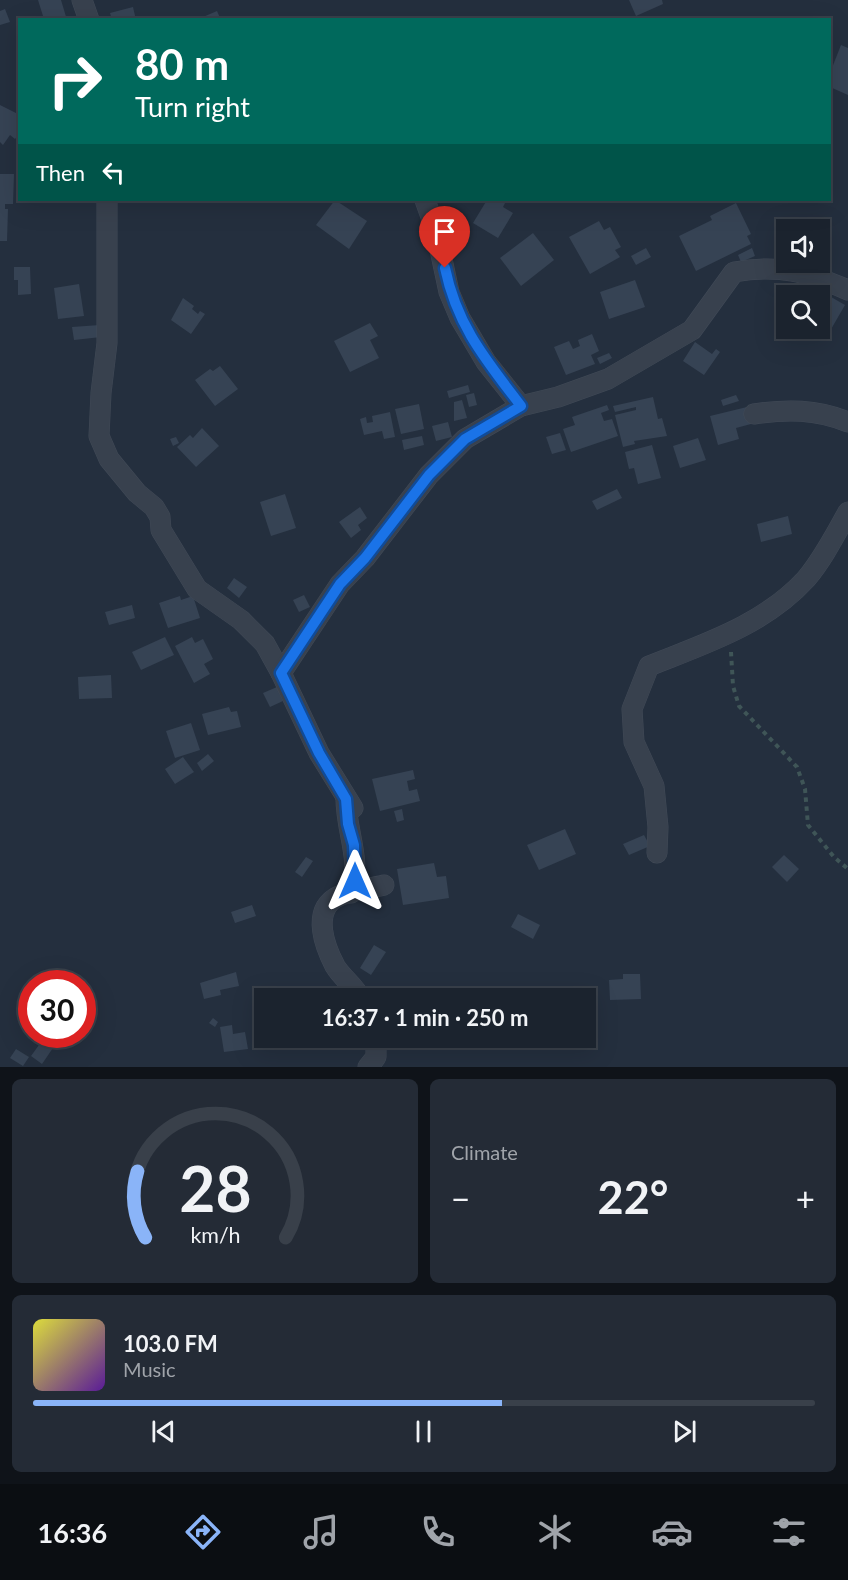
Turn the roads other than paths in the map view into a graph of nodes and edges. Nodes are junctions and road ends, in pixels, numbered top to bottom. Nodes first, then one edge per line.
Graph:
1 (82, 0) edge
2 (88, 18) edge
3 (107, 201) edge
4 (425, 201) edge
5 (848, 290) edge
6 (521, 406) junction
7 (754, 414) dead end
8 (848, 422) edge
9 (848, 512) edge
10 (281, 673) junction
11 (657, 854) dead end
12 (384, 885) dead end
13 (351, 893) junction
14 (352, 988) edge
15 (376, 1048) edge
16 (368, 1067) edge

1 - 2 street
3 - 10 street
4 - 6 street
5 - 6 street
6 - 10 street
7 - 8 street
9 - 11 street
10 - 13 street
12 - 13 street
13 - 14 street
15 - 16 street

